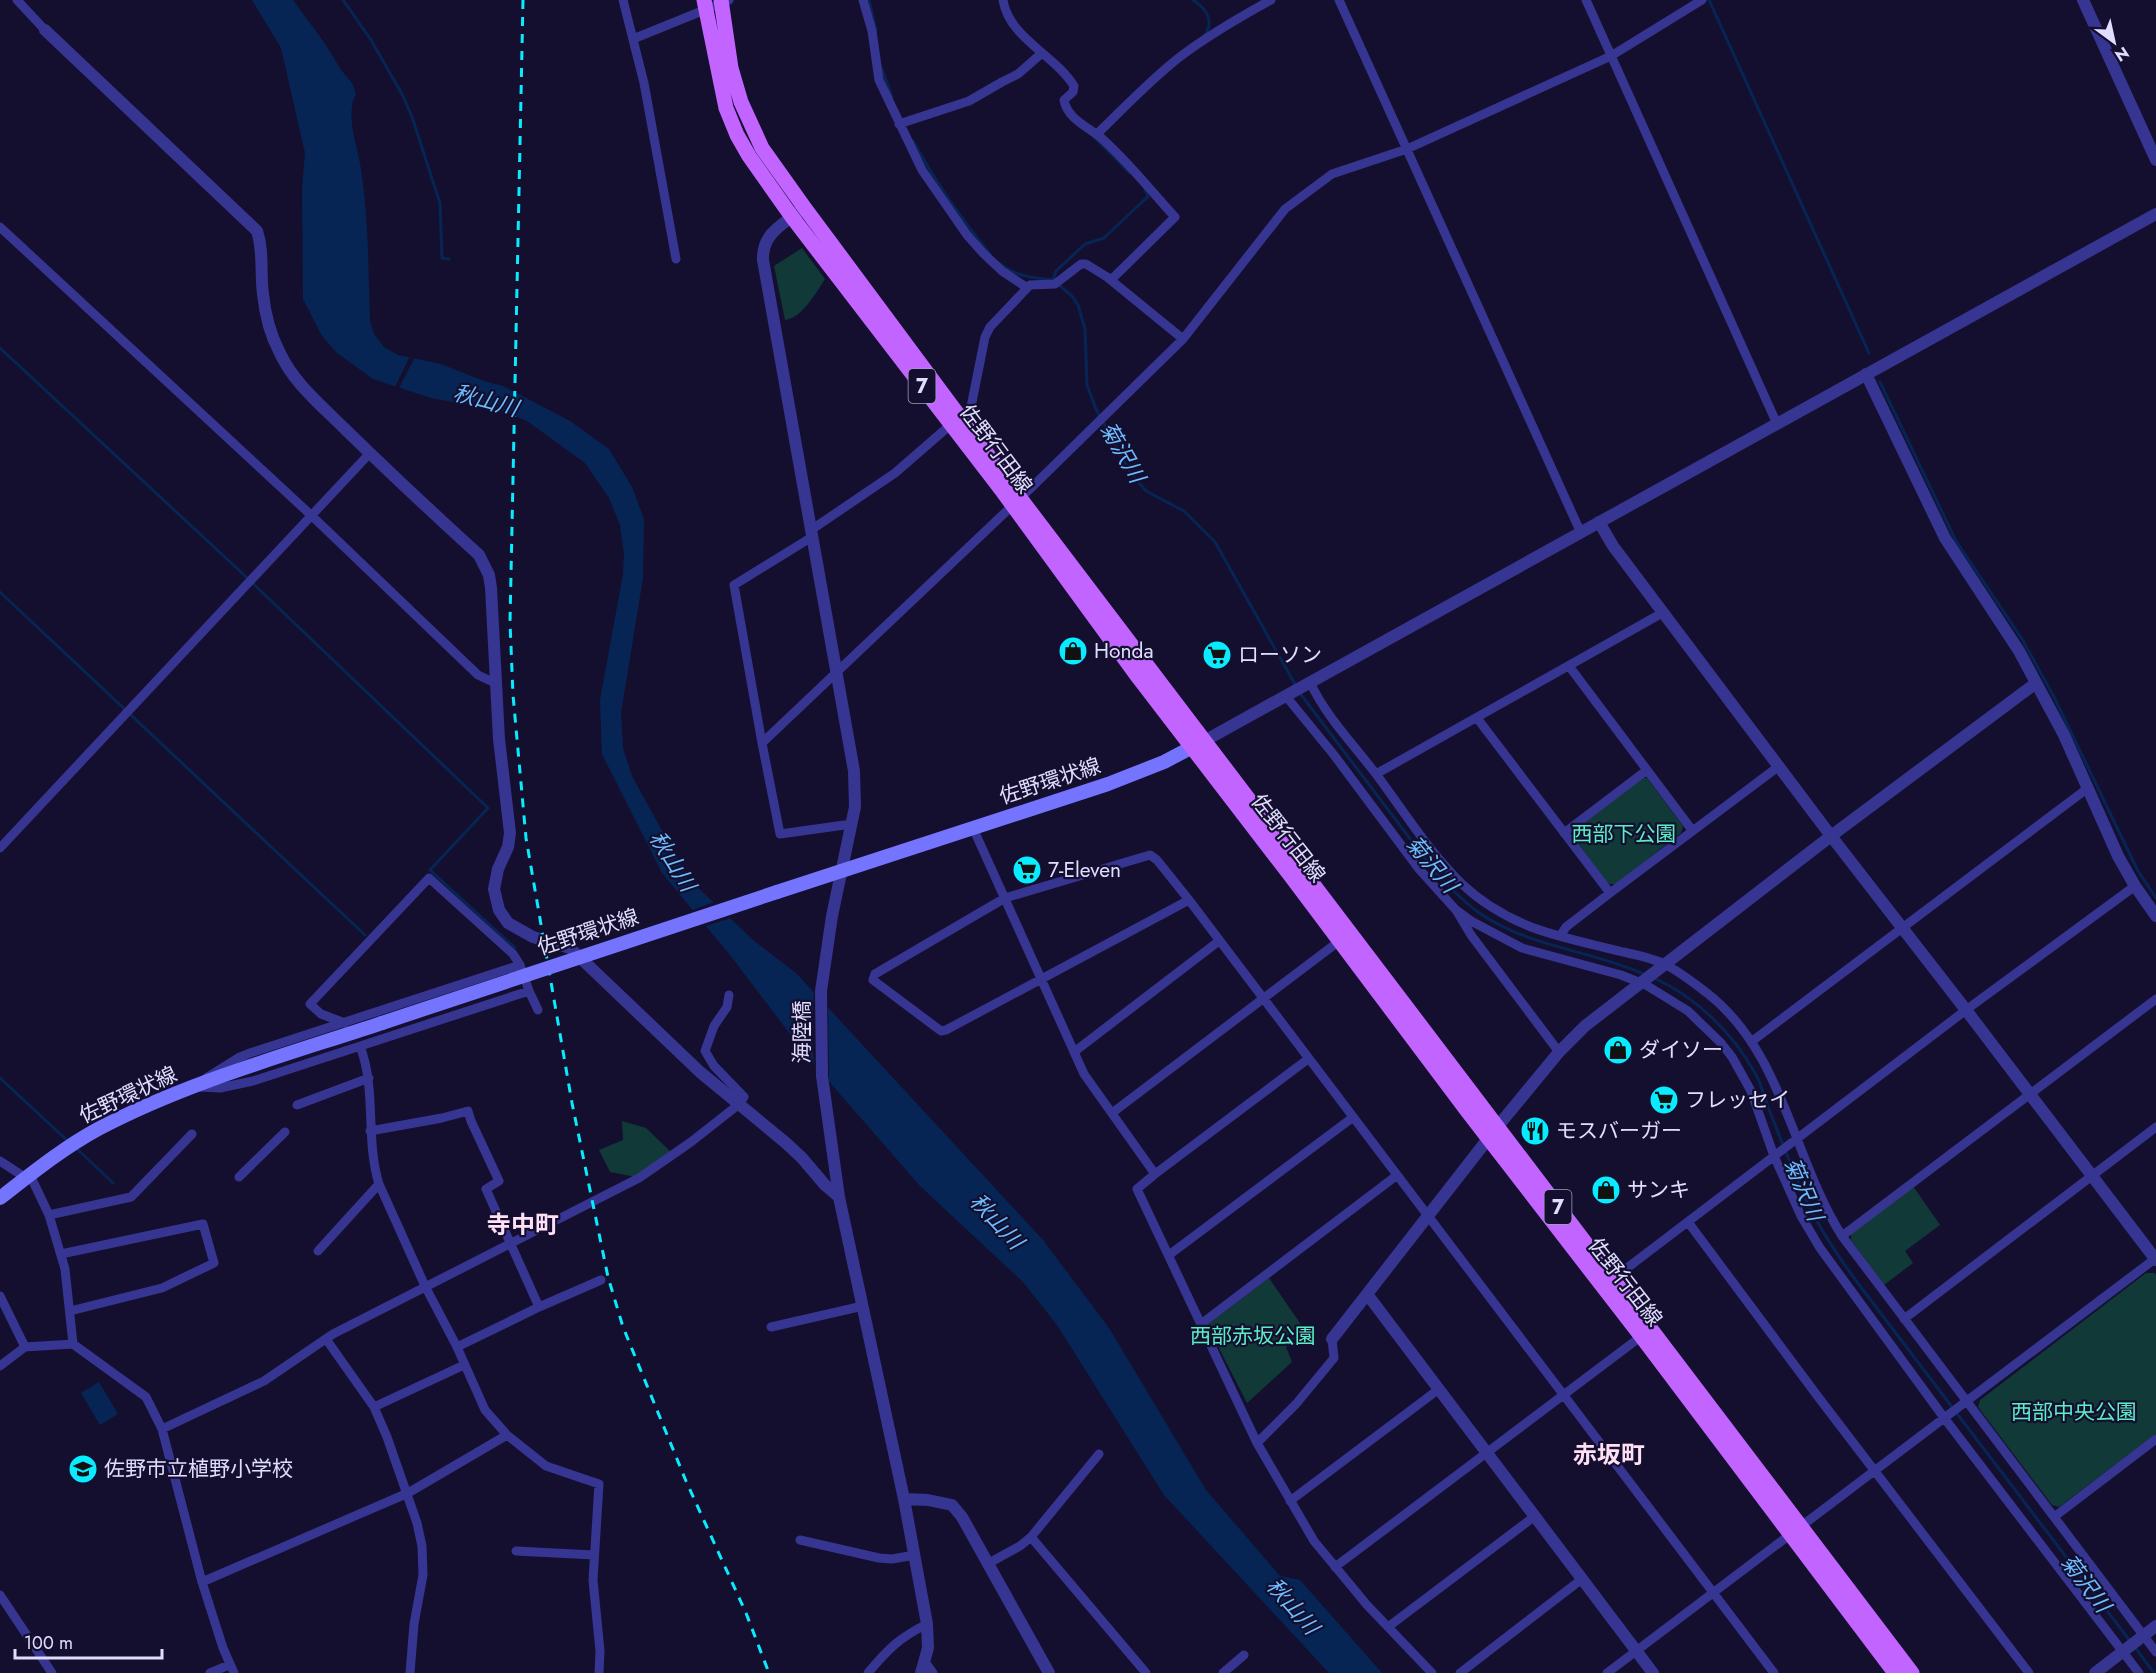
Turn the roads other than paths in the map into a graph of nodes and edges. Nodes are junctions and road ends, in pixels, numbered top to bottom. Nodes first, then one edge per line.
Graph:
1 (17, 0) edge
2 (623, 0) edge
3 (863, 0) edge
4 (1003, 0) edge
5 (1271, 0) edge
6 (1339, 0) edge
7 (1586, 0) edge
8 (1702, 0) edge
9 (2083, 0) edge
10 (724, 1) edge
11 (705, 5) edge
12 (45, 30) joint
13 (633, 39) junction
14 (1042, 53) junction
15 (1611, 56) junction
16 (899, 124) junction
17 (1097, 135) junction
18 (1407, 149) junction
19 (2156, 160) edge
20 (804, 207) junction
21 (2156, 214) edge
22 (792, 217) junction
23 (0, 227) edge
24 (676, 259) dead end
25 (1107, 277) junction
26 (1026, 287) junction
27 (1183, 339) junction
28 (1866, 374) junction
29 (956, 422) junction
30 (1777, 424) junction
31 (370, 453) junction
32 (1016, 501) junction
33 (312, 516) junction
34 (1599, 522) junction
35 (1581, 533) junction
36 (811, 534) junction
37 (1664, 612) junction
38 (1569, 666) junction
39 (836, 673) junction
40 (495, 683) junction
41 (1307, 683) junction
42 (2036, 683) junction
43 (1288, 694) junction
44 (1477, 718) junction
45 (1206, 740) junction
46 (762, 743) junction
47 (1192, 748) junction
48 (1779, 766) junction
49 (1647, 770) junction
50 (1376, 774) junction
51 (2088, 788) junction
52 (852, 824) junction
53 (973, 828) junction
54 (1692, 830) junction
55 (1564, 833) junction
56 (1831, 837) junction
57 (0, 848) edge
58 (842, 871) junction
59 (2135, 886) junction
60 (1610, 893) junction
61 (1005, 898) junction
62 (1189, 900) junction
63 (1456, 910) junction
64 (2156, 916) edge
65 (508, 923) junction
66 (1903, 928) junction
67 (495, 936) junction
68 (1560, 936) junction
69 (1345, 937) junction
70 (1219, 941) junction
71 (520, 965) junction
72 (1663, 966) junction
73 (1042, 980) junction
74 (1642, 982) junction
75 (530, 991) junction
76 (729, 995) dead end
77 (1263, 999) junction
78 (2156, 999) edge
79 (538, 1010) dead end
80 (1966, 1010) junction
81 (345, 1023) junction
82 (1751, 1042) junction
83 (360, 1046) junction
84 (1074, 1052) junction
85 (1559, 1052) junction
86 (1308, 1059) junction
87 (369, 1078) junction
88 (195, 1087) junction
89 (2029, 1093) junction
90 (297, 1105) dead end
91 (738, 1105) junction
92 (1113, 1113) junction
93 (1352, 1118) junction
94 (2156, 1127) edge
95 (370, 1131) junction
96 (285, 1132) dead end
97 (1493, 1132) junction
98 (192, 1134) dead end
99 (1793, 1142) junction
100 (1776, 1155) junction
101 (0, 1161) edge
102 (1155, 1174) junction
103 (28, 1176) junction
104 (1396, 1176) junction
105 (2091, 1176) junction
106 (239, 1177) dead end
107 (379, 1184) junction
108 (839, 1197) junction
109 (0, 1198) edge
110 (49, 1215) junction
111 (1427, 1216) junction
112 (1688, 1222) junction
113 (1842, 1236) junction
114 (511, 1243) junction
115 (318, 1251) dead end
116 (61, 1254) junction
117 (1169, 1255) junction
118 (2156, 1259) edge
119 (601, 1280) dead end
120 (1607, 1283) junction
121 (425, 1286) junction
122 (1367, 1294) junction
123 (0, 1296) edge
124 (863, 1306) junction
125 (539, 1307) junction
126 (70, 1311) junction
127 (1904, 1319) junction
128 (1201, 1324) junction
129 (771, 1327) dead end
130 (1646, 1333) junction
131 (326, 1339) junction
132 (1332, 1339) joint
133 (73, 1344) junction
134 (25, 1347) junction
135 (457, 1347) junction
136 (464, 1365) junction
137 (0, 1366) edge
138 (1439, 1389) junction
139 (1563, 1396) junction
140 (1965, 1404) junction
141 (374, 1407) junction
142 (1948, 1417) junction
143 (162, 1429) junction
144 (507, 1434) junction
145 (2156, 1439) edge
146 (1257, 1443) junction
147 (1487, 1453) junction
148 (1099, 1454) dead end
149 (1875, 1470) junction
150 (408, 1494) junction
151 (904, 1499) junction
152 (1290, 1501) junction
153 (1535, 1516) junction
154 (2054, 1517) junction
155 (1795, 1530) junction
156 (1031, 1537) junction
157 (800, 1540) dead end
158 (516, 1551) dead end
159 (594, 1555) junction
160 (915, 1556) junction
161 (989, 1563) junction
162 (1335, 1568) junction
163 (1582, 1579) junction
164 (202, 1582) junction
165 (1714, 1593) junction
166 (0, 1595) edge
167 (927, 1624) junction
168 (2156, 1626) edge
169 (1388, 1627) junction
170 (2144, 1635) junction
171 (1637, 1651) junction
172 (2123, 1652) junction
173 (2156, 1652) edge
174 (1244, 1655) dead end
175 (923, 1668) edge
176 (232, 1669) edge
177 (52, 1673) edge
178 (210, 1673) edge
179 (410, 1673) edge
180 (599, 1673) edge
181 (868, 1673) edge
182 (933, 1673) edge
183 (1049, 1673) edge
184 (1146, 1673) edge
185 (1223, 1673) edge
186 (1432, 1673) edge
187 (1460, 1673) edge
188 (1607, 1673) edge
189 (1653, 1673) edge
190 (1774, 1673) edge
191 (1895, 1673) edge
192 (1912, 1673) edge
193 (2029, 1673) edge
194 (2095, 1673) edge
195 (2139, 1673) edge

1 - 12 street
2 - 13 street
3 - 16 street
4 - 14 street
5 - 17 street
6 - 18 street
7 - 15 street
8 - 15 street
9 - 19 street
10 - 11 street
10 - 20 main road, 佐野行田線 / 7
11 - 13 street
11 - 22 main road, 佐野行田線 / 7
12 - 31 street
13 - 24 street
14 - 16 street
14 - 17 street
15 - 18 street
15 - 30 street
16 - 26 street
17 - 25 street
18 - 27 street
18 - 35 street
20 - 22 street, 海陸橋
20 - 29 main road, 佐野行田線 / 7
21 - 28 street
22 - 29 main road, 佐野行田線 / 7
22 - 36 street, 海陸橋
23 - 33 street
25 - 26 street
25 - 27 street
26 - 29 street
27 - 32 street
28 - 30 street
28 - 42 street
29 - 32 main road, 佐野行田線 / 7
29 - 36 street
30 - 34 street
31 - 33 street
31 - 40 street
32 - 39 street
32 - 45 main road, 佐野行田線 / 7
32 - 47 main road, 佐野行田線 / 7
33 - 40 street
33 - 57 street
34 - 35 street
34 - 37 street
35 - 41 street
36 - 39 street, 海陸橋
36 - 46 street
37 - 38 street
37 - 48 street
38 - 44 street
38 - 49 street
39 - 46 street
39 - 52 street, 海陸橋
40 - 65 street
41 - 43 street
41 - 50 street
42 - 51 street
42 - 56 street
43 - 45 street
43 - 63 street
44 - 50 street
44 - 55 street
45 - 47 main road, 佐野環状線
45 - 69 main road, 佐野行田線 / 7
46 - 52 street
47 - 53 main road, 佐野環状線
47 - 69 main road, 佐野行田線 / 7
48 - 54 street
48 - 56 street
49 - 54 street
49 - 55 street
50 - 68 street
51 - 59 street
51 - 66 street
52 - 58 street, 海陸橋
53 - 58 main road, 佐野環状線
53 - 61 street
54 - 60 street
55 - 60 street
56 - 66 street
56 - 72 street
58 - 88 main road, 佐野環状線, bridge
58 - 108 street, 海陸橋
59 - 64 street
59 - 80 street
60 - 68 street
61 - 62 street
61 - 73 street
61 - 73 street
62 - 70 street
62 - 73 street
63 - 74 street
63 - 85 street
65 - 67 street
65 - 91 street
66 - 80 street
66 - 82 street
67 - 71 street
67 - 81 street
68 - 72 street
69 - 77 street
69 - 97 main road, 佐野行田線 / 7
70 - 77 street
70 - 84 street
71 - 75 street
71 - 81 street
72 - 74 street
72 - 82 street
73 - 84 street
74 - 85 street
74 - 100 street
75 - 79 street
75 - 83 street
76 - 91 street
77 - 86 street
77 - 92 street
78 - 89 street
80 - 89 street
80 - 99 street
81 - 88 street
82 - 99 street
83 - 87 street
83 - 88 street
84 - 92 street
85 - 97 street
86 - 93 street
86 - 102 street
87 - 90 street
87 - 95 street
88 - 103 main road, 佐野環状線
89 - 105 street
89 - 113 street
91 - 108 street
91 - 114 street
92 - 102 street
93 - 104 street
93 - 117 street
94 - 105 street
95 - 107 street
95 - 114 street
96 - 106 street
97 - 111 street
97 - 120 main road, 佐野行田線 / 7
98 - 110 street
99 - 100 street
99 - 113 street
100 - 112 street
100 - 142 street
101 - 103 street
102 - 117 street
103 - 109 main road, 佐野環状線
103 - 110 street
104 - 111 street
104 - 128 street
105 - 118 street
105 - 127 street
107 - 115 street
107 - 121 street
108 - 124 street, 海陸橋
110 - 116 street
111 - 122 street
111 - 139 street
112 - 120 street
112 - 149 street
113 - 127 street
114 - 121 street
114 - 125 street
116 - 126 street
116 - 126 street
117 - 128 street
118 - 140 street
119 - 125 street
120 - 130 main road, 佐野行田線 / 7
121 - 131 street
121 - 135 street
122 - 132 street
122 - 138 street
123 - 134 street
124 - 129 street
124 - 151 street, 海陸橋
125 - 135 street
126 - 133 street
127 - 140 street
128 - 146 street
130 - 139 street
130 - 155 main road, 佐野行田線 / 7
131 - 141 street
131 - 143 street
132 - 146 street
133 - 134 street
133 - 143 street
134 - 137 street
135 - 136 street
136 - 141 street
136 - 144 street
138 - 147 street
138 - 152 street
139 - 147 street
139 - 165 street
140 - 142 street
140 - 154 street
141 - 150 street
142 - 149 street
142 - 172 street
143 - 164 street
144 - 150 street
144 - 159 street
145 - 154 street
146 - 152 street
147 - 153 street
147 - 162 street
148 - 156 street
149 - 155 street
149 - 193 street
150 - 164 street
150 - 179 street
151 - 160 street, 海陸橋
151 - 161 street
152 - 162 street
153 - 163 street
153 - 169 street
154 - 170 street
155 - 165 street
155 - 191 main road, 佐野行田線 / 7
155 - 192 main road, 佐野行田線 / 7
156 - 161 street
156 - 184 street
157 - 160 street
158 - 159 street
159 - 180 street
160 - 167 street, 海陸橋
161 - 183 street
162 - 169 street
163 - 171 street
163 - 187 street
164 - 176 street
165 - 171 street
165 - 190 street
166 - 177 street
167 - 175 street, 海陸橋
167 - 181 street
168 - 170 street
169 - 186 street
170 - 172 street
170 - 173 street
171 - 188 street
171 - 189 street
172 - 194 street
172 - 195 street
174 - 185 street
175 - 182 street
176 - 178 street

